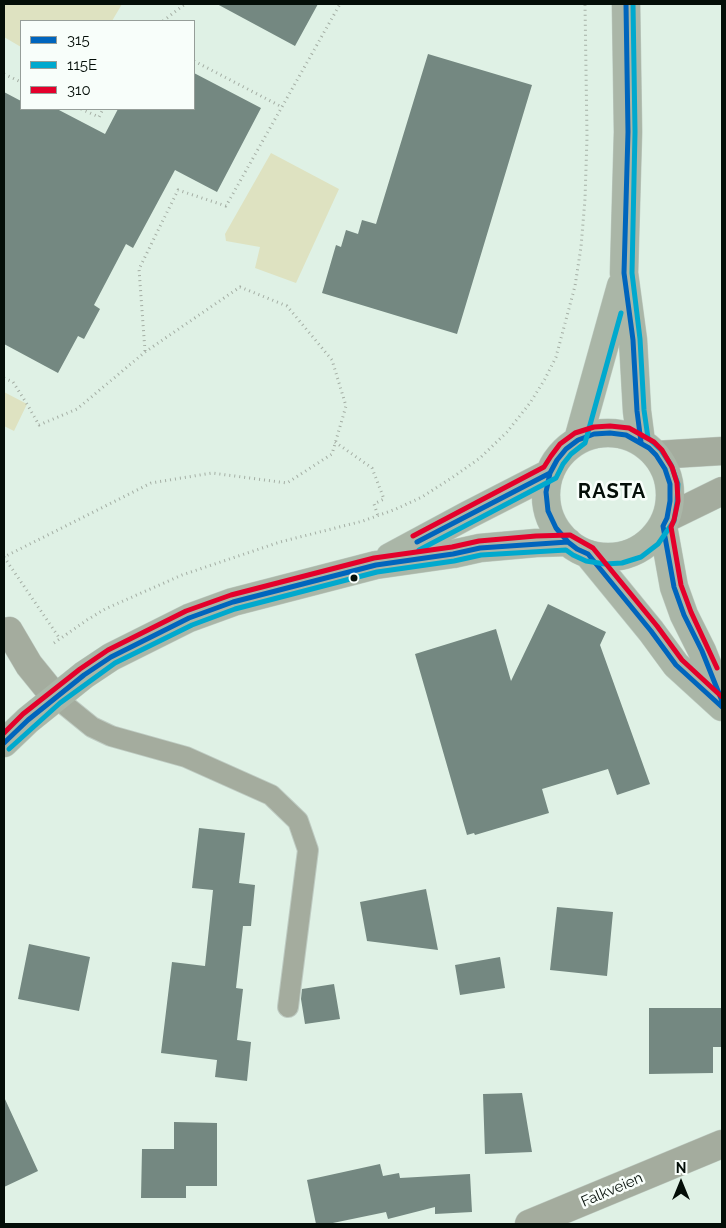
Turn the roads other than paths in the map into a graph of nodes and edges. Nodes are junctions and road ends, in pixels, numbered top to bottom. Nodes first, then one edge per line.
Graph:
1 (626, 4) edge
2 (624, 273) junction
3 (578, 440) junction
4 (649, 448) junction
5 (722, 451) edge
6 (550, 473) junction
7 (722, 491) edge
8 (665, 522) junction
9 (578, 548) junction
10 (376, 565) junction
11 (5, 629) edge
12 (55, 697) junction
13 (722, 701) edge
14 (722, 707) edge
15 (4, 743) edge
16 (288, 1007) dead end
17 (722, 1144) edge
18 (529, 1224) edge

1 - 2 main road
2 - 3 main road
2 - 4 main road
3 - 4 main road
3 - 6 main road
4 - 5 street
4 - 8 main road
6 - 9 main road
6 - 10 main road
7 - 8 street
8 - 9 main road
8 - 13 main road
9 - 10 main road
9 - 14 main road
10 - 12 main road
11 - 12 street
12 - 15 main road
12 - 16 lane
17 - 18 street, Falkveien

